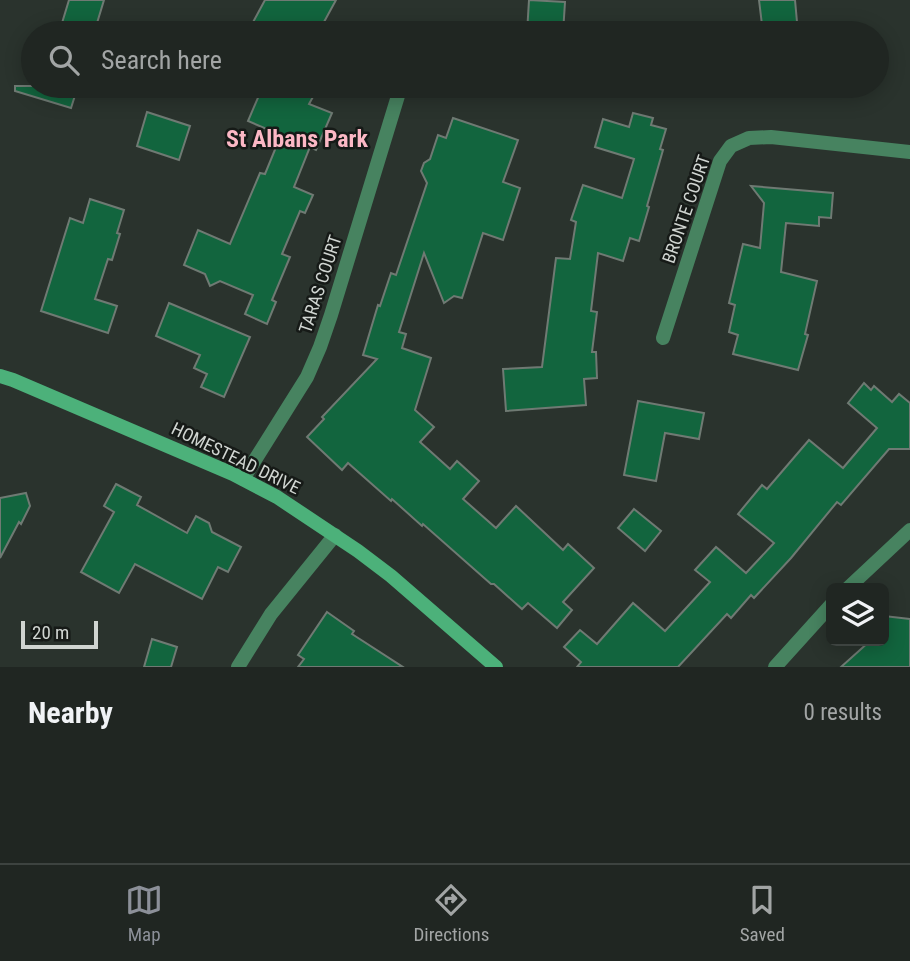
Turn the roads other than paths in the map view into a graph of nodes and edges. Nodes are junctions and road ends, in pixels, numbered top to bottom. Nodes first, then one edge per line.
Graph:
1 (397, 98) edge
2 (910, 152) edge
3 (663, 338) dead end
4 (0, 376) edge
5 (243, 479) junction
6 (910, 530) edge
7 (335, 535) junction
8 (853, 583) edge
9 (826, 611) edge
10 (238, 667) edge
11 (496, 667) edge
12 (775, 667) edge

1 - 5 street, TARAS COURT
2 - 3 street, BRONTE COURT
4 - 5 street, HOMESTEAD DRIVE
5 - 7 street, HOMESTEAD DRIVE
6 - 8 street
7 - 10 street
7 - 11 street, HOMESTEAD DRIVE
9 - 12 street

